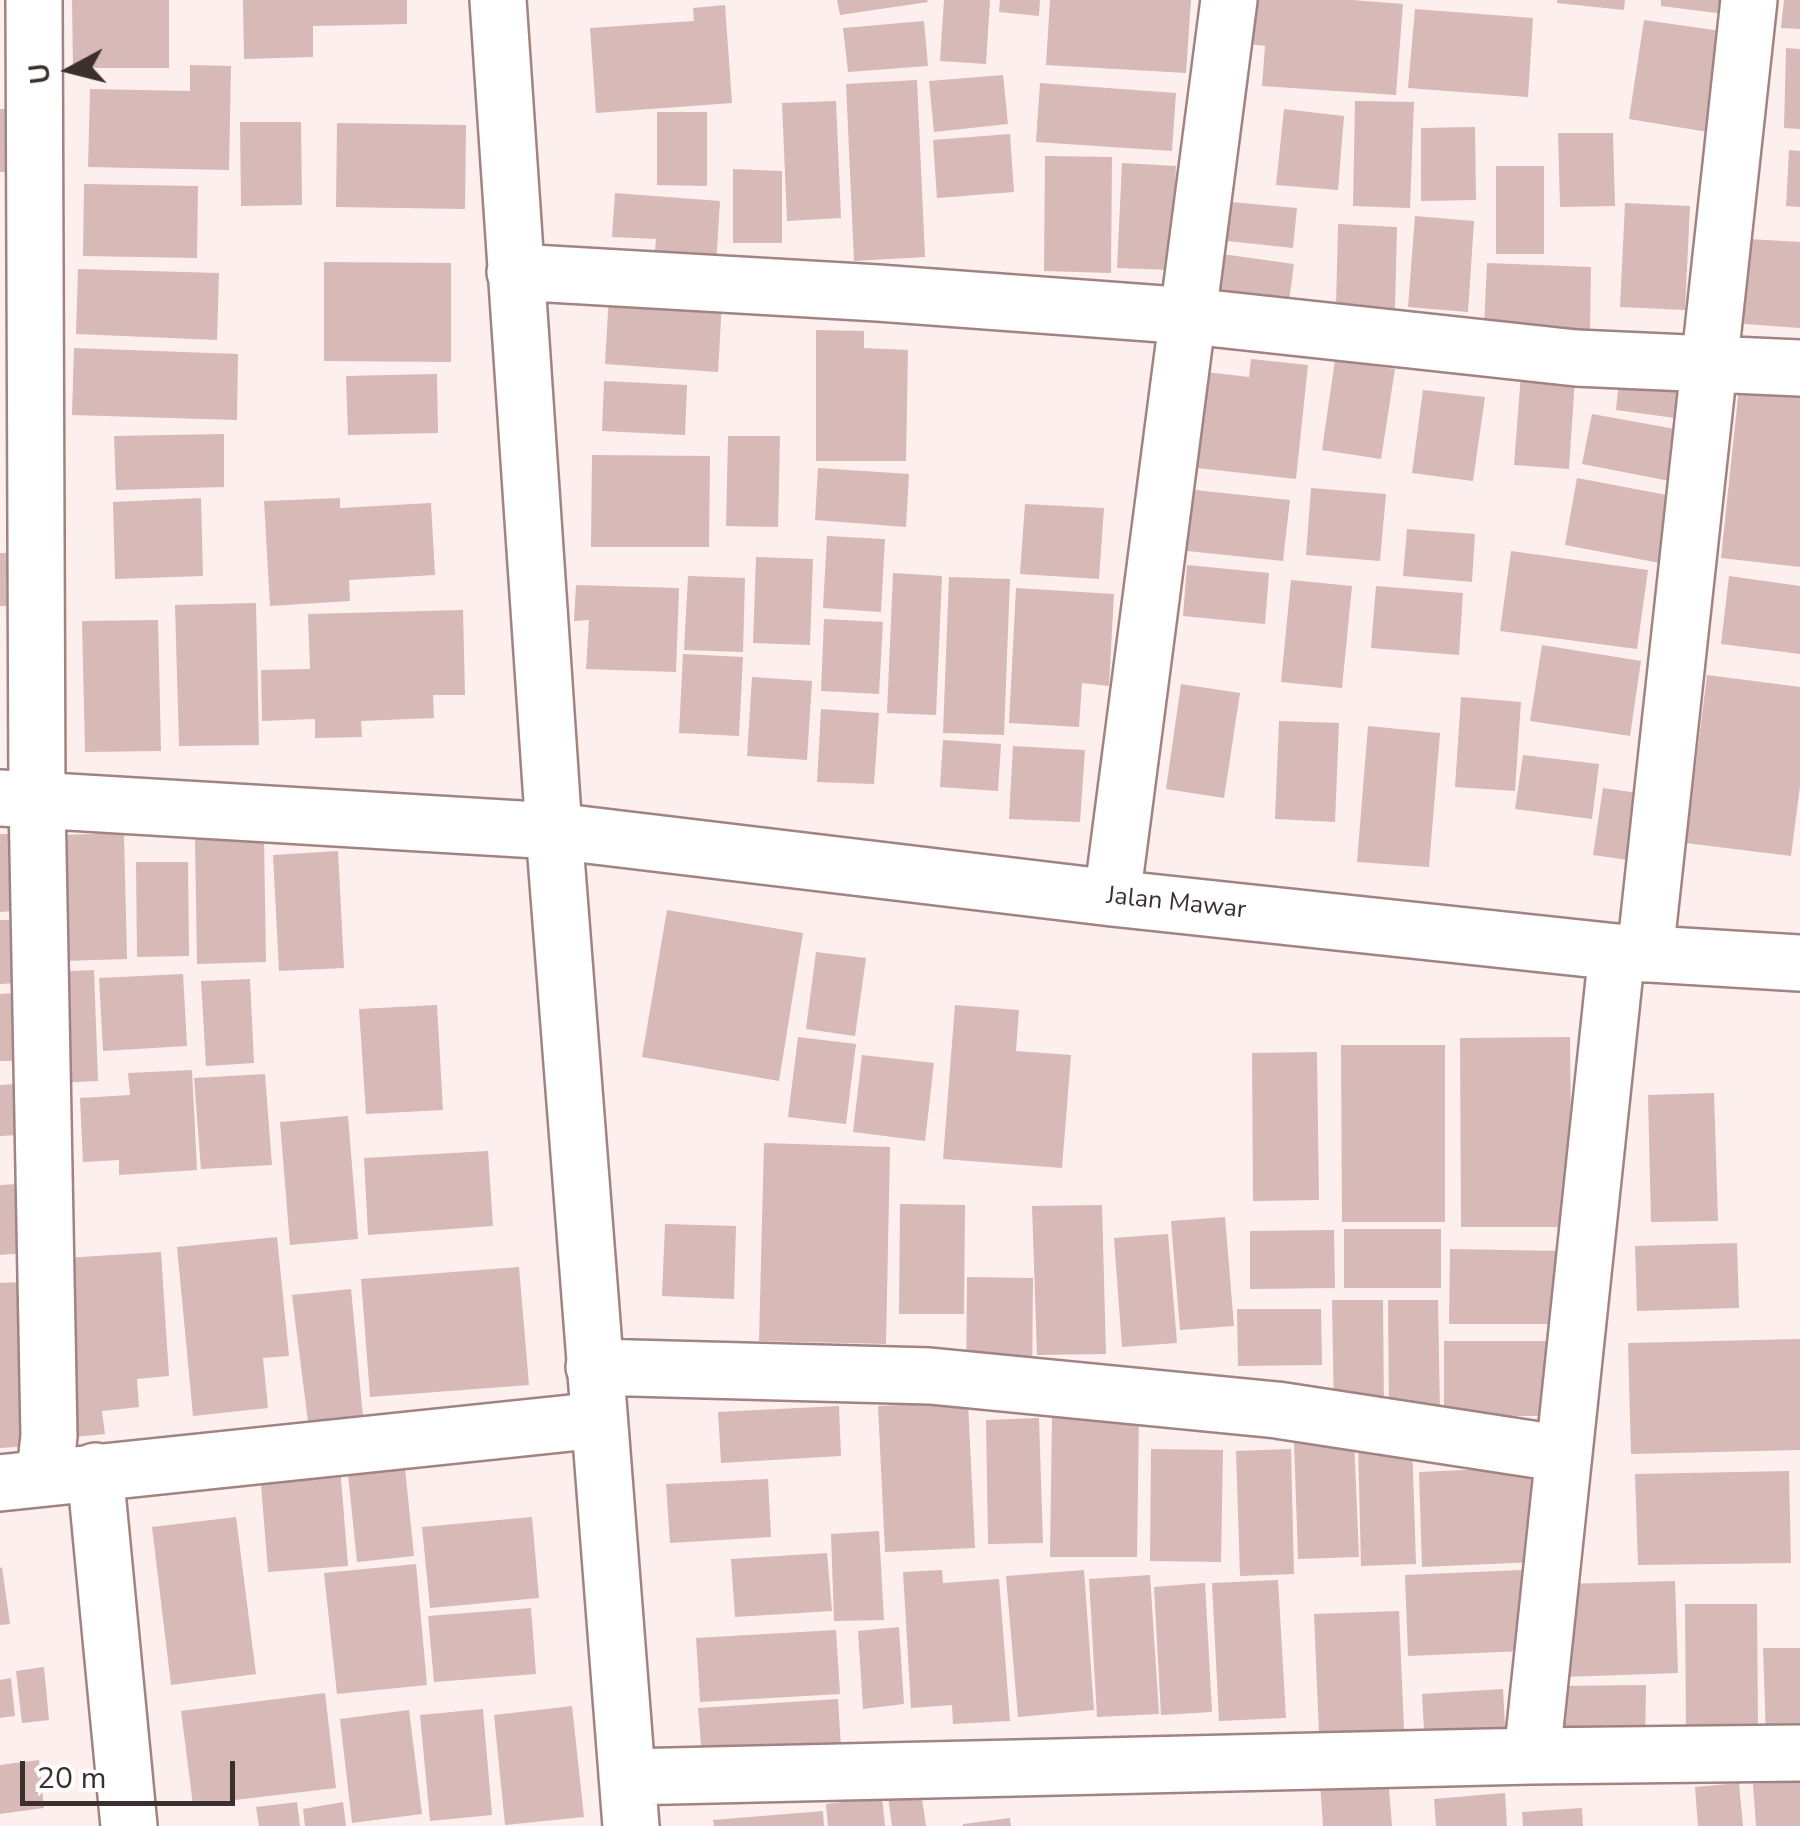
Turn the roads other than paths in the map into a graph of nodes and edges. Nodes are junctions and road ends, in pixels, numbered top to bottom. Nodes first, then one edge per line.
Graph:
1 (34, 0) edge
2 (498, 0) edge
3 (1228, 0) edge
4 (1749, 0) edge
5 (515, 272) junction
6 (1190, 316) junction
7 (1707, 363) junction
8 (1800, 368) edge
9 (19, 799) edge
10 (554, 831) junction
11 (1112, 898) junction
12 (1631, 953) junction
13 (1800, 963) edge
14 (596, 1393) junction
15 (1564, 1454) junction
16 (95, 1471) junction
17 (19, 1480) edge
18 (1800, 1753) edge
19 (1532, 1756) junction
20 (629, 1801) edge
21 (129, 1826) edge

1 - 9 street
2 - 5 street
3 - 6 street
4 - 7 street
5 - 6 street
5 - 10 street
6 - 7 street
6 - 11 street
7 - 8 street
7 - 12 street
9 - 10 street, Jalan Mawar
9 - 17 street
10 - 11 street, Jalan Mawar
10 - 14 street
11 - 12 street, Jalan Mawar
12 - 13 street, Jalan Mawar
12 - 15 street
14 - 15 street
14 - 16 street
14 - 20 street
15 - 19 street
16 - 17 street
16 - 21 street
18 - 19 street
19 - 20 street

